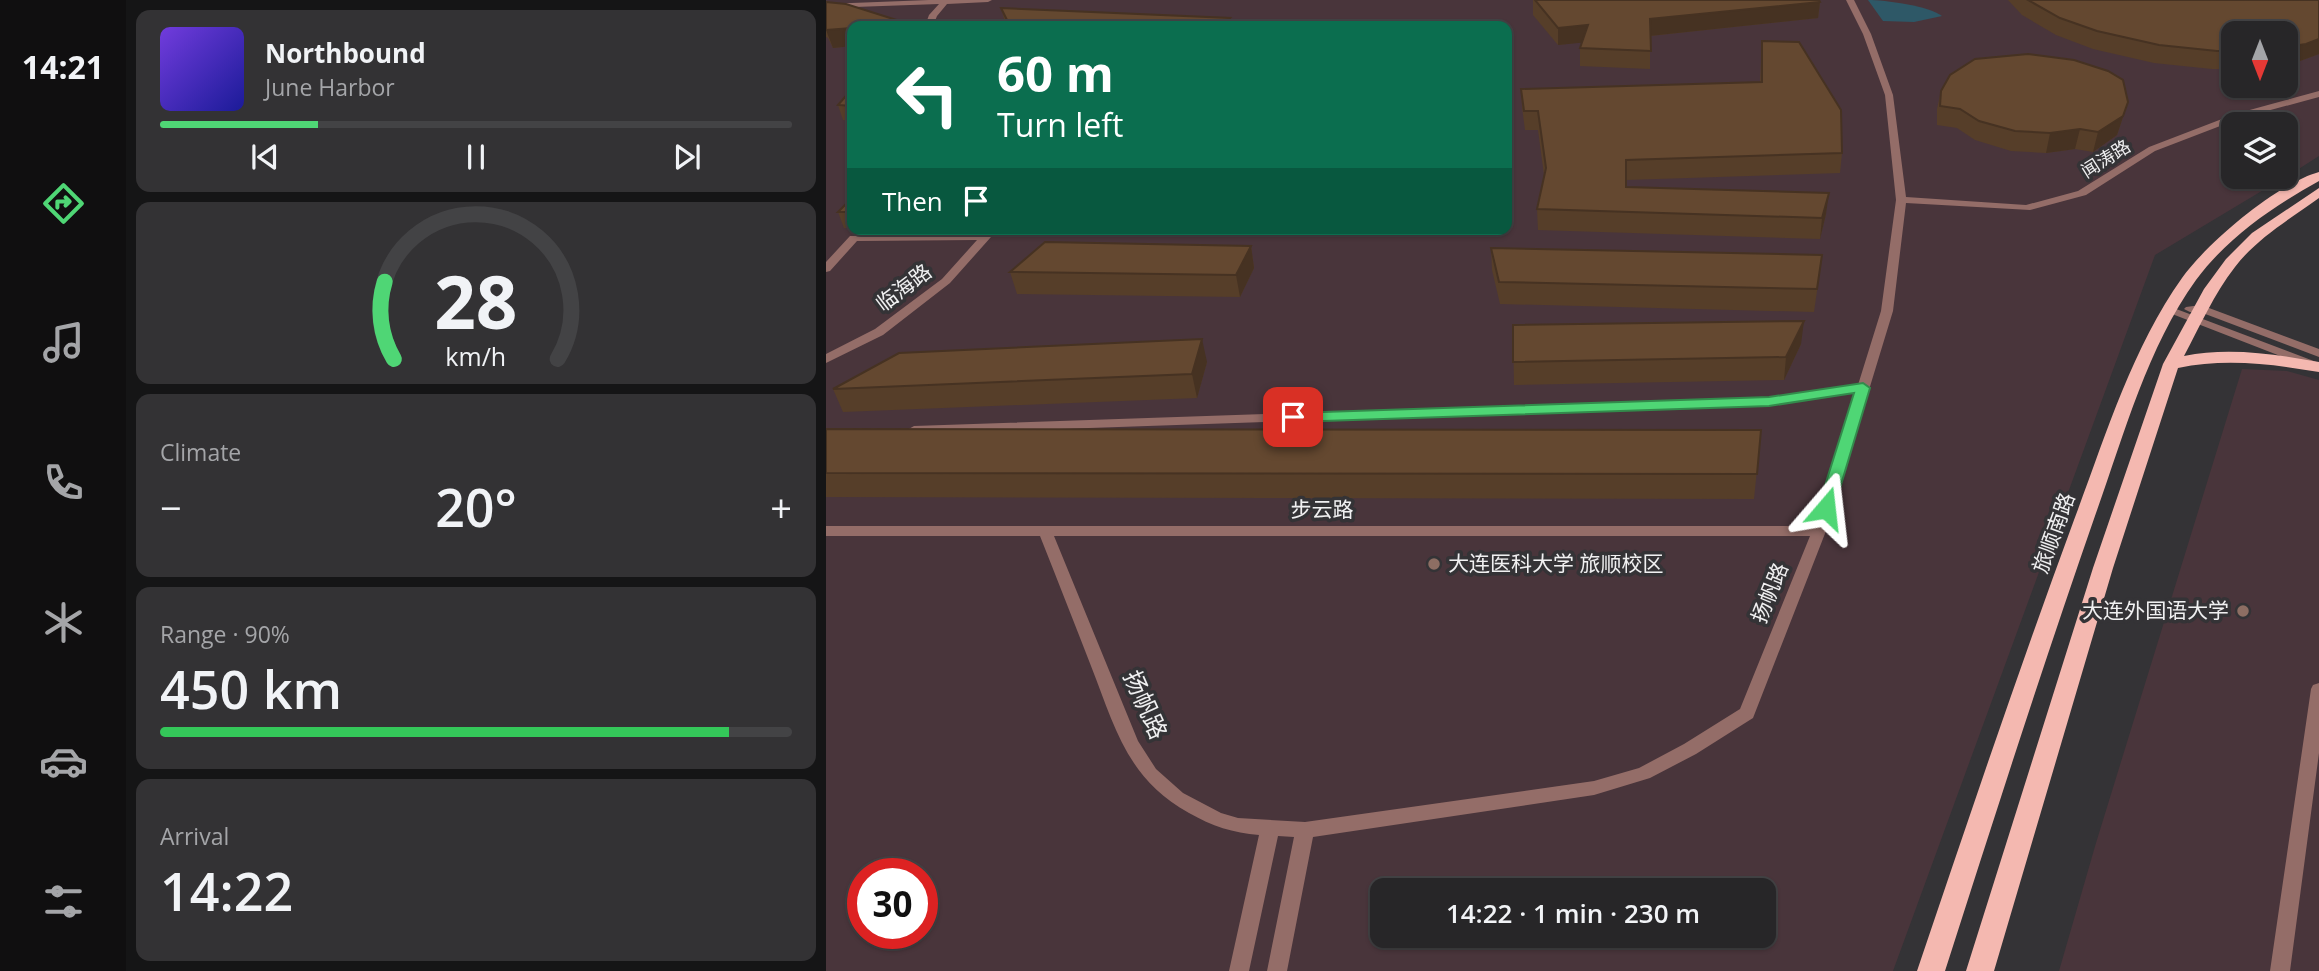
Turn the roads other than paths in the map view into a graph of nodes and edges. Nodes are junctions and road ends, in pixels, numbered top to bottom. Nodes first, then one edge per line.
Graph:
1 (988, 0) edge
2 (1850, 0) edge
3 (945, 1) edge
4 (826, 6) edge
5 (931, 21) edge
6 (2319, 94) edge
7 (2319, 176) edge
8 (2319, 192) edge
9 (1901, 200) junction
10 (934, 235) edge
11 (986, 235) edge
12 (826, 269) edge
13 (2171, 310) junction
14 (2198, 314) junction
15 (2319, 353) edge
16 (826, 359) edge
17 (2171, 364) junction
18 (2319, 367) edge
19 (1863, 388) junction
20 (896, 430) edge
21 (826, 531) edge
22 (1045, 531) junction
23 (1819, 531) junction
24 (2319, 689) edge
25 (1270, 829) junction
26 (1305, 830) junction
27 (1238, 971) edge
28 (1278, 971) edge
29 (1931, 971) edge
30 (1980, 971) edge
31 (2280, 971) edge

1 - 3 street
2 - 9 street, 扬帆路
3 - 4 street
3 - 5 street
6 - 9 street, 闻涛路
7 - 13 highway, 旅顺南路
8 - 14 highway
9 - 19 street, 扬帆路
10 - 12 street
11 - 16 street, 临海路
13 - 14 street
13 - 29 highway, 旅顺南路
14 - 15 street
14 - 17 highway
14 - 18 street
17 - 18 highway
17 - 30 highway
19 - 20 street
19 - 23 street, 扬帆路
21 - 22 street, 步云路
22 - 23 street, 步云路
22 - 25 street, 扬帆路
23 - 26 street, 扬帆路
24 - 31 street
25 - 26 street, 扬帆路
25 - 27 street
26 - 28 street

